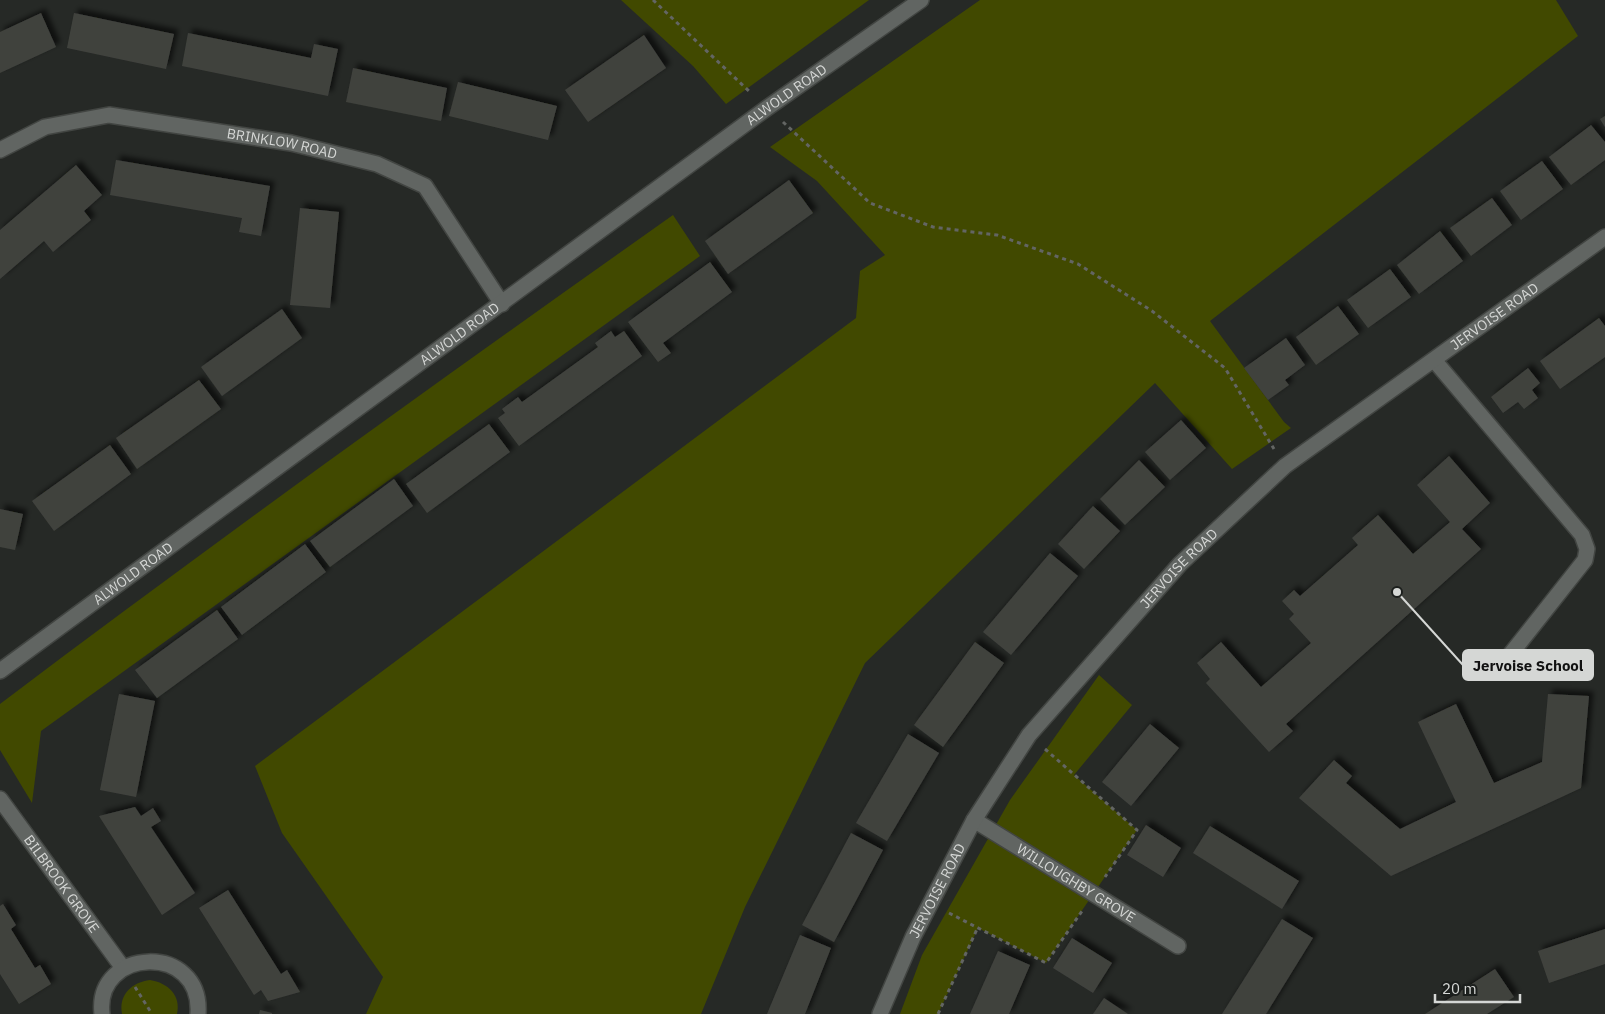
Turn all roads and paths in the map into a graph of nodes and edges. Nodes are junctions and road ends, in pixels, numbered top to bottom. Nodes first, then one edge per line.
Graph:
1 (652, 0) edge
2 (921, 0) edge
3 (767, 108) junction
4 (0, 150) edge
5 (1605, 237) edge
6 (502, 304) junction
7 (1434, 360) junction
8 (1285, 466) junction
9 (1506, 660) dead end
10 (0, 670) edge
11 (0, 799) edge
12 (974, 820) junction
13 (978, 928) dead end
14 (1178, 946) dead end
15 (123, 968) junction
16 (102, 1014) edge
17 (152, 1014) edge
18 (198, 1014) edge
19 (880, 1014) edge
20 (938, 1014) edge

1 - 3 path
2 - 3 street, ALWOLD ROAD
3 - 6 street, ALWOLD ROAD
3 - 8 path
4 - 6 street, BRINKLOW ROAD
5 - 7 street, JERVOISE ROAD
6 - 10 street, ALWOLD ROAD
7 - 8 street, JERVOISE ROAD
7 - 9 street
8 - 12 street, JERVOISE ROAD
11 - 15 street, BILBROOK GROVE
12 - 14 street, WILLOUGHBY GROVE
12 - 19 street, JERVOISE ROAD
13 - 20 path
15 - 16 street
15 - 17 path
15 - 18 street

